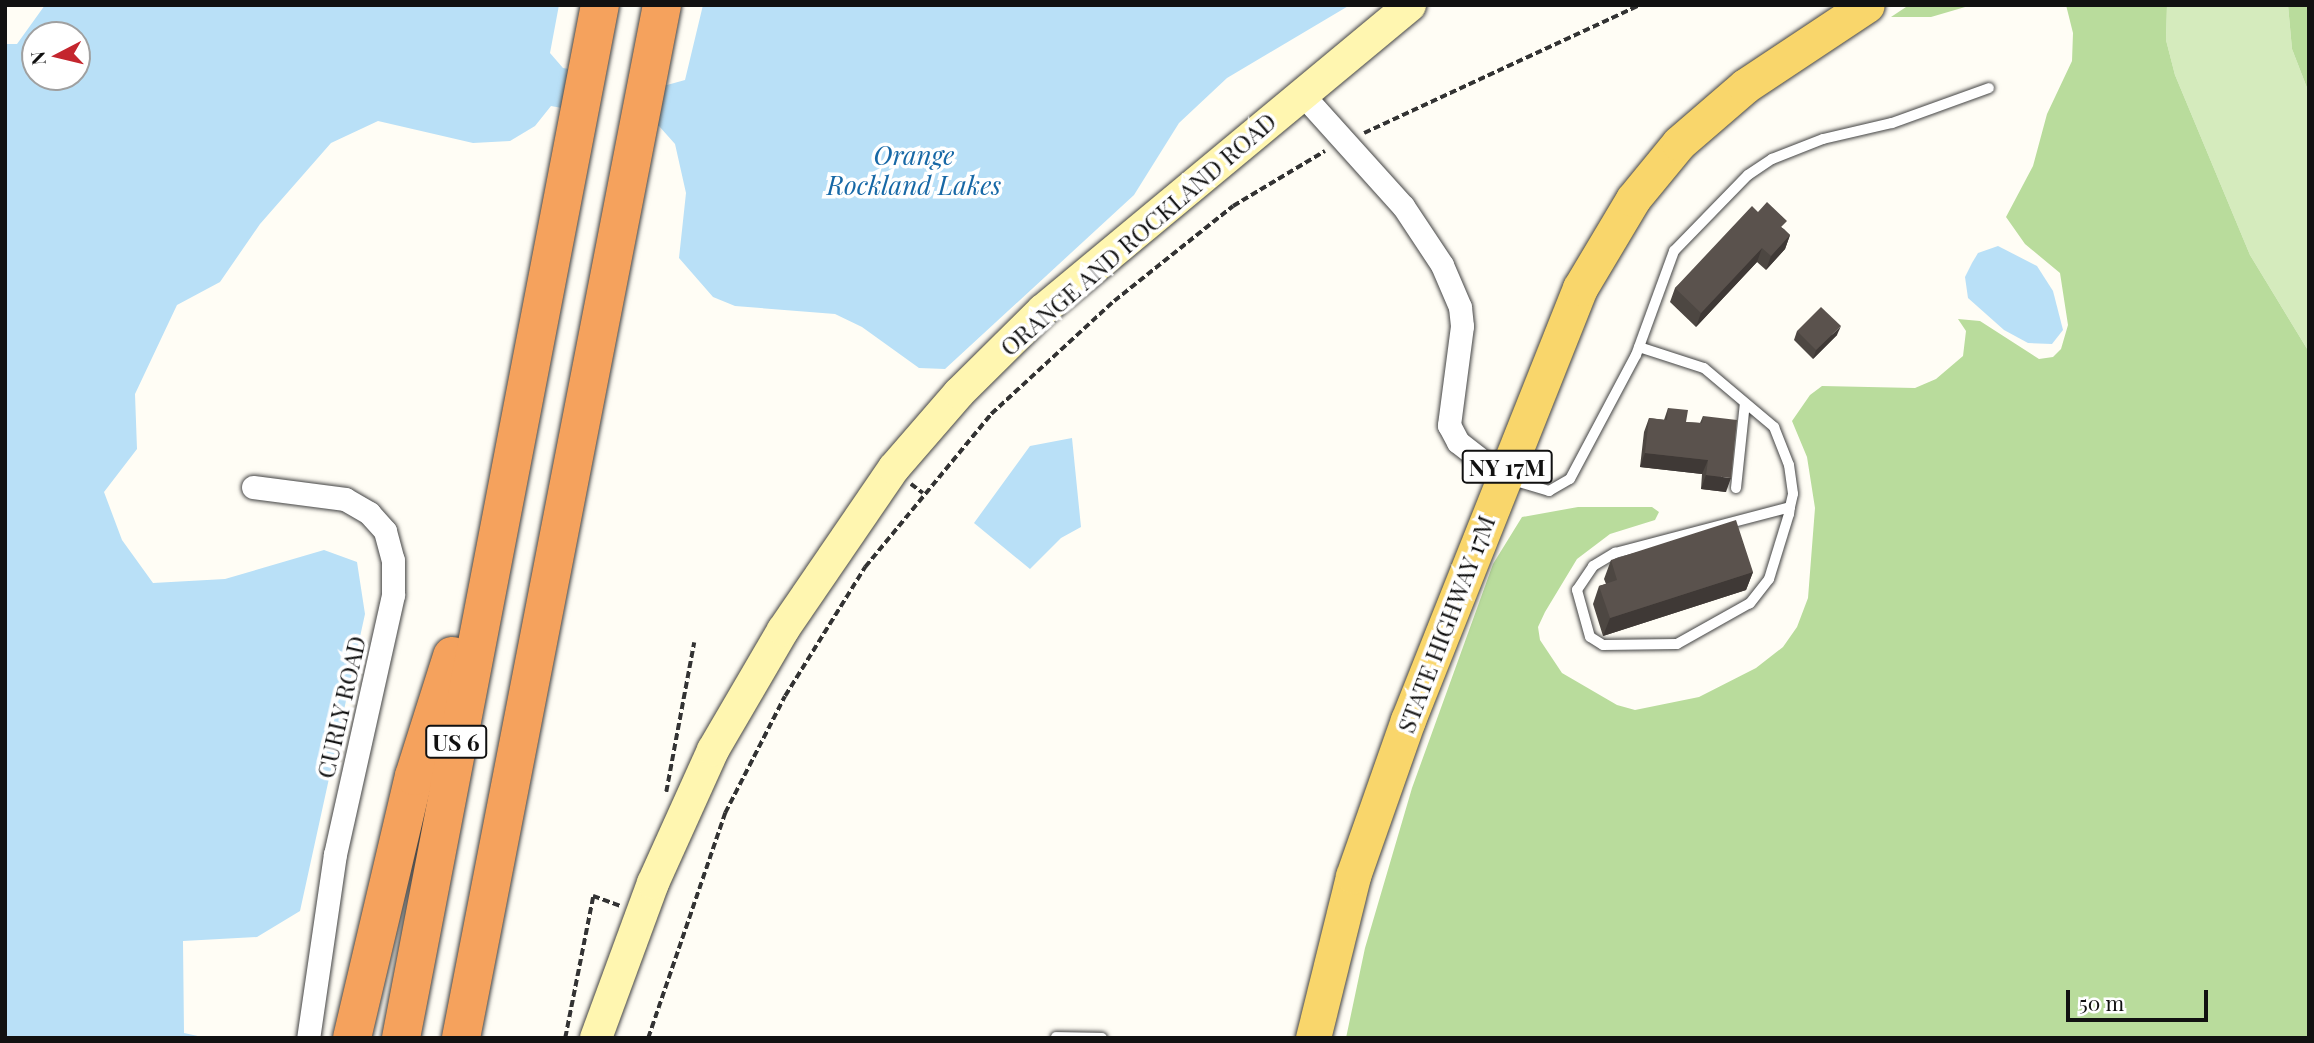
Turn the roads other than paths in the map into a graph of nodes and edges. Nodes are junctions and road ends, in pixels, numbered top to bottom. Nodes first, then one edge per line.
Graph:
1 (600, 5) edge
2 (662, 5) edge
3 (1410, 5) edge
4 (1867, 5) edge
5 (1989, 88) dead end
6 (1302, 94) junction
7 (1639, 347) junction
8 (1745, 403) junction
9 (514, 447) junction
10 (1503, 477) junction
11 (253, 487) dead end
12 (1736, 488) dead end
13 (1790, 507) junction
14 (503, 810) junction
15 (1056, 1037) edge
16 (308, 1038) edge
17 (352, 1038) edge
18 (401, 1038) edge
19 (461, 1038) edge
20 (478, 1038) edge
21 (596, 1038) edge
22 (1102, 1038) edge
23 (1313, 1038) edge

1 - 9 highway, US 6
2 - 14 highway, US 6
3 - 6 street, ORANGE AND ROCKLAND ROAD
4 - 10 main road, STATE HIGHWAY 17M / NY 17M
5 - 7 lane
6 - 10 street
6 - 21 street, ORANGE AND ROCKLAND ROAD
7 - 8 lane
7 - 10 lane
8 - 12 lane
8 - 13 lane
9 - 17 highway
9 - 18 highway, US 6
10 - 23 main road, STATE HIGHWAY 17M / NY 17M
11 - 16 street, CURLY ROAD
13 - 13 lane
14 - 19 highway, US 6
14 - 20 highway
15 - 22 lane

